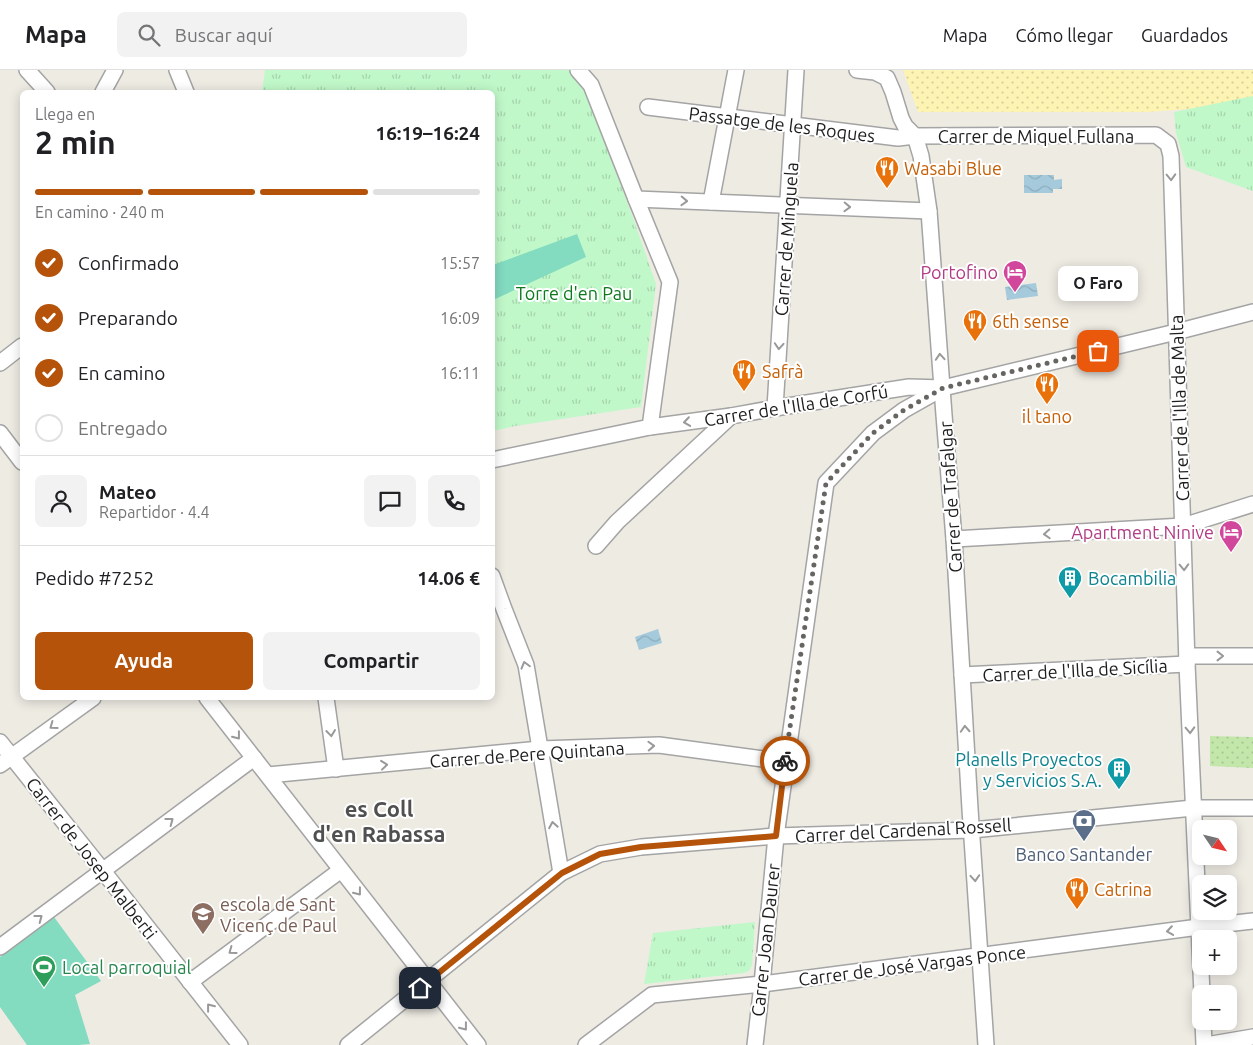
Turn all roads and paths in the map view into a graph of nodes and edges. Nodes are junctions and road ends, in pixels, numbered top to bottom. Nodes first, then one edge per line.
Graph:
1 (27, 70) edge
2 (115, 70) edge
3 (177, 70) edge
4 (578, 70) edge
5 (736, 70) edge
6 (796, 70) edge
7 (857, 70) edge
8 (45, 90) edge
9 (104, 90) edge
10 (185, 90) edge
11 (648, 107) dead end
12 (727, 117) junction
13 (793, 125) junction
14 (1156, 135) joint
15 (915, 136) junction
16 (636, 199) junction
17 (711, 202) junction
18 (788, 205) junction
19 (929, 210) junction
20 (1253, 312) edge
21 (1176, 332) junction
22 (20, 348) edge
23 (0, 363) edge
24 (943, 388) junction
25 (775, 408) junction
26 (731, 416) junction
27 (650, 427) junction
28 (0, 433) edge
29 (20, 459) edge
30 (495, 459) edge
31 (1253, 504) edge
32 (1183, 526) junction
33 (954, 539) junction
34 (596, 546) dead end
35 (495, 593) edge
36 (498, 610) edge
37 (1253, 656) edge
38 (1187, 660) junction
39 (962, 675) junction
40 (90, 700) edge
41 (209, 700) edge
42 (326, 700) edge
43 (0, 742) edge
44 (540, 750) junction
45 (254, 758) junction
46 (6, 761) edge
47 (785, 762) junction
48 (336, 770) junction
49 (268, 776) junction
50 (1193, 808) junction
51 (1253, 808) edge
52 (972, 830) junction
53 (776, 836) junction
54 (342, 870) junction
55 (103, 871) junction
56 (562, 873) junction
57 (1253, 921) edge
58 (1199, 927) junction
59 (0, 947) edge
60 (980, 956) junction
61 (428, 981) junction
62 (190, 982) junction
63 (762, 984) junction
64 (1202, 985) edge
65 (1204, 1030) edge
66 (1253, 1037) edge
67 (240, 1045) edge
68 (348, 1045) edge
69 (478, 1045) edge
70 (586, 1045) edge
71 (754, 1045) edge
72 (986, 1045) edge
73 (1205, 1045) edge

1 - 8 street
2 - 9 street
3 - 10 street
4 - 16 street
5 - 12 street
6 - 13 street, Carrer de Minguela
7 - 15 street
11 - 12 street, Passatge de les Roques
12 - 13 street, Passatge de les Roques
12 - 17 street
13 - 15 street, Passatge de les Roques
13 - 18 street, Carrer de Minguela
14 - 15 street, Carrer de Miquel Fullana
14 -> 21 street, Carrer de l'Illa de Malta
15 - 19 street, Carrer de Trafalgar
16 -> 17 street
16 - 27 street
17 - 18 street
18 -> 19 street
18 -> 25 street, Carrer de Minguela
24 -> 19 street, Carrer de Trafalgar
20 - 21 street
21 - 24 street
21 - 32 street, Carrer de l'Illa de Malta
22 - 23 street
24 - 25 street, Carrer de l'Illa de Corfú
24 - 33 street, Carrer de Trafalgar
24 - 47 street, Carrer Joan Daurer
25 - 26 street, Carrer de l'Illa de Corfú
26 -> 27 street, Carrer de l'Illa de Corfú
26 - 34 street
27 - 30 street, Carrer de l'Illa de Corfú
28 - 29 street
31 - 32 street
32 -> 33 street
32 -> 38 street, Carrer de l'Illa de Malta
33 - 39 street, Carrer de Trafalgar
35 - 36 street
44 -> 36 street
38 -> 37 street, Carrer de l'Illa de Sicília
38 - 39 street, Carrer de l'Illa de Sicília
38 -> 50 street, Carrer de l'Illa de Malta
52 -> 39 street, Carrer de Trafalgar
40 -> 46 street
41 -> 45 street
42 -> 48 street
43 - 46 street, Carrer de Josep Malberti
44 -> 47 street, Carrer de Pere Quintana
48 -> 44 street, Carrer de Pere Quintana
56 -> 44 street
45 - 49 street
55 -> 45 street
46 - 55 street, Carrer de Josep Malberti
47 - 53 street, Carrer Joan Daurer
48 - 49 street, Carrer de Pere Quintana
49 - 54 street
50 - 51 street, Carrer del Cardenal Rossell
50 - 52 street, Carrer del Cardenal Rossell
50 - 58 street, Carrer de l'Illa de Malta
52 - 53 street, Carrer del Cardenal Rossell
52 -> 60 street, Carrer de Trafalgar
53 - 56 street, Carrer del Cardenal Rossell
53 - 63 street, Carrer Joan Daurer
54 -> 61 street
54 -> 62 street
59 -> 55 street
55 - 62 street, Carrer de Josep Malberti
56 - 61 street, Carrer del Cardenal Rossell
57 - 58 street, Carrer de José Vargas Ponce
58 -> 60 street, Carrer de José Vargas Ponce
58 - 64 street, Carrer de l'Illa de Malta
60 - 63 street, Carrer de José Vargas Ponce
60 - 72 street, Carrer de Trafalgar
61 - 68 street, Carrer del Cardenal Rossell
61 -> 69 street
67 -> 62 street, Carrer de Josep Malberti
63 - 70 street, Carrer de José Vargas Ponce
63 - 71 street, Carrer Joan Daurer
65 - 73 street
66 - 73 street

